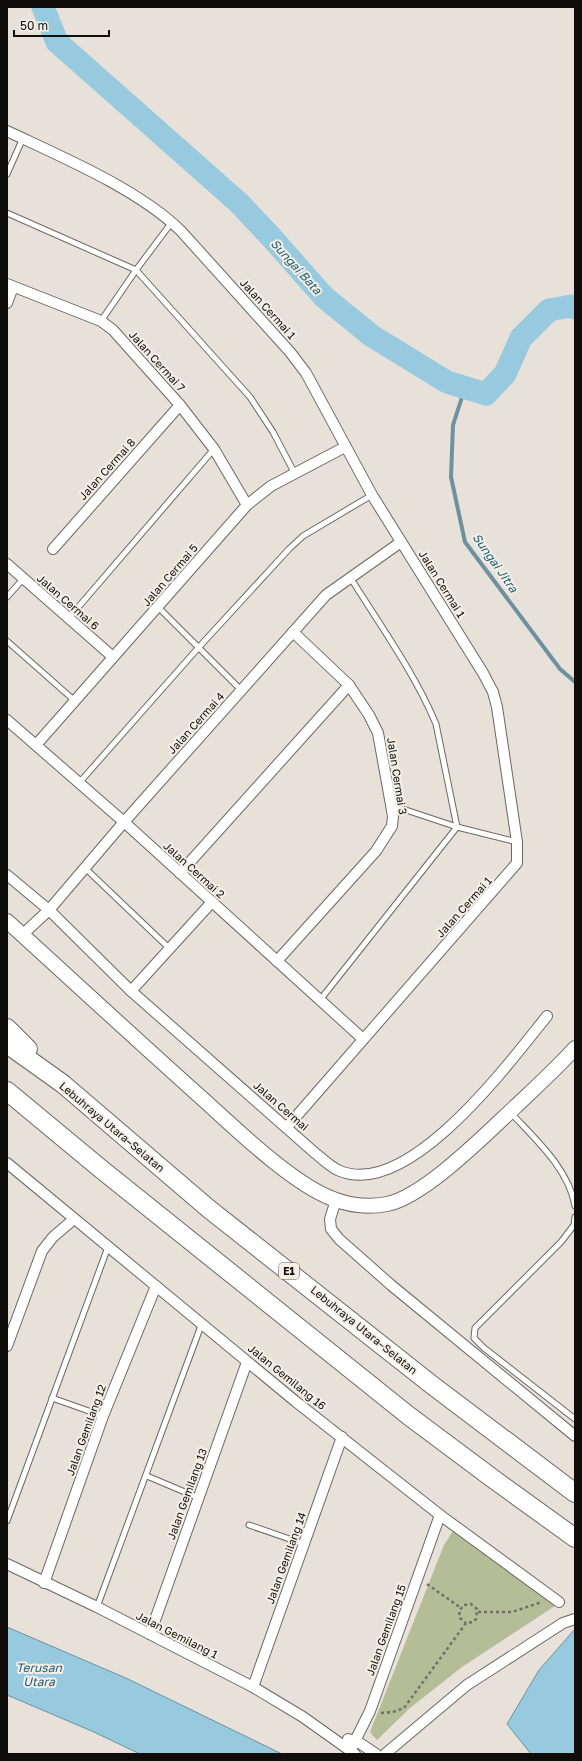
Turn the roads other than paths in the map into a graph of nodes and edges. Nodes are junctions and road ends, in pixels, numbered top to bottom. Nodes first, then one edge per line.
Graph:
1 (7, 131) edge
2 (23, 138) junction
3 (7, 174) edge
4 (7, 213) edge
5 (172, 222) junction
6 (136, 270) junction
7 (10, 286) edge
8 (7, 303) edge
9 (101, 321) junction
10 (180, 405) junction
11 (345, 447) junction
12 (214, 449) junction
13 (295, 474) junction
14 (372, 495) junction
15 (247, 505) junction
16 (401, 542) junction
17 (53, 549) dead end
18 (7, 564) edge
19 (350, 577) junction
20 (23, 579) junction
21 (7, 597) edge
22 (158, 607) junction
23 (69, 618) junction
24 (293, 632) junction
25 (7, 641) edge
26 (199, 647) junction
27 (113, 657) junction
28 (350, 685) junction
29 (242, 690) junction
30 (75, 701) junction
31 (7, 720) edge
32 (36, 745) junction
33 (79, 783) junction
34 (391, 805) junction
35 (124, 822) junction
36 (457, 827) junction
37 (517, 842) junction
38 (85, 868) junction
39 (180, 873) junction
40 (7, 875) edge
41 (212, 902) junction
42 (49, 910) junction
43 (7, 921) edge
44 (22, 935) junction
45 (170, 949) junction
46 (277, 962) junction
47 (131, 991) junction
48 (320, 1000) junction
49 (547, 1016) dead end
50 (7, 1028) edge
51 (363, 1039) junction
52 (7, 1044) edge
53 (575, 1048) edge
54 (63, 1084) junction
55 (7, 1091) edge
56 (7, 1099) edge
57 (29, 1111) junction
58 (510, 1112) junction
59 (287, 1127) junction
60 (7, 1163) edge
61 (336, 1200) junction
62 (575, 1206) edge
63 (575, 1217) edge
64 (74, 1219) junction
65 (108, 1247) junction
66 (156, 1286) junction
67 (202, 1322) junction
68 (7, 1346) edge
69 (248, 1362) junction
70 (52, 1398) junction
71 (103, 1416) junction
72 (575, 1419) edge
73 (575, 1436) edge
74 (342, 1437) junction
75 (146, 1476) junction
76 (575, 1492) edge
77 (199, 1498) junction
78 (440, 1515) junction
79 (7, 1521) edge
80 (249, 1525) dead end
81 (575, 1538) edge
82 (304, 1544) junction
83 (7, 1564) edge
84 (44, 1583) junction
85 (556, 1600) road end
86 (97, 1607) junction
87 (575, 1618) edge
88 (150, 1634) junction
89 (253, 1687) junction
90 (331, 1735) junction
91 (355, 1741) junction
92 (352, 1752) edge
93 (376, 1754) edge
94 (385, 1754) edge

1 - 2 street, Jalan Cermai 1
2 - 3 lane
2 - 5 street, Jalan Cermai 1
4 - 6 lane
5 - 6 lane
5 - 11 street, Jalan Cermai 1
6 - 9 lane
6 - 13 lane
7 - 8 street
7 - 9 street, Jalan Cermai 7
9 - 10 street, Jalan Cermai 7
10 - 12 street, Jalan Cermai 7
10 - 17 street, Jalan Cermai 8
11 - 13 street, Jalan Cermai 5
11 - 14 street, Jalan Cermai 1
12 - 15 street, Jalan Cermai 7
12 - 23 lane
13 - 15 street, Jalan Cermai 5
14 - 16 street, Jalan Cermai 1
14 - 26 lane
15 - 22 street, Jalan Cermai 5
16 - 19 street, Jalan Cermai 4
16 - 37 street, Jalan Cermai 1
18 - 20 street, Jalan Cermai 6
19 - 24 street, Jalan Cermai 4
19 - 36 lane
20 - 21 lane
20 - 23 street, Jalan Cermai 6
22 - 26 lane
22 - 27 street, Jalan Cermai 5
23 - 27 street, Jalan Cermai 6
24 - 28 street, Jalan Cermai 3
24 - 29 street, Jalan Cermai 4
25 - 30 lane
26 - 29 lane
26 - 33 lane
27 - 30 street, Jalan Cermai 5
28 - 34 street, Jalan Cermai 3
28 - 39 street
29 - 35 street, Jalan Cermai 4
30 - 32 street, Jalan Cermai 5
31 - 32 street, Jalan Cermai 2
32 - 33 street, Jalan Cermai 2
33 - 35 street, Jalan Cermai 2
34 - 36 lane
34 - 46 street, Jalan Cermai 3
35 - 38 street, Jalan Cermai 4
35 - 39 street, Jalan Cermai 2
36 - 37 lane
36 - 48 lane
37 - 51 street, Jalan Cermai 1
38 - 42 street, Jalan Cermai 4
38 - 45 lane
39 - 41 street, Jalan Cermai 2
40 - 42 street, Jalan Cermai
41 - 45 street
41 - 46 street, Jalan Cermai 2
42 - 44 street, Jalan Cermai 4
42 - 47 street, Jalan Cermai
43 - 44 street
44 - 61 street
45 - 47 street
46 - 48 street, Jalan Cermai 2
47 - 59 street, Jalan Cermai
48 - 51 street, Jalan Cermai 2
49 - 59 street, Jalan Cermai
50 - 54 highway
51 - 59 street, Jalan Cermai 1
52 - 54 highway, Lebuhraya Utara–Selatan / E1
53 - 58 street
54 - 76 highway, Lebuhraya Utara–Selatan / E1
55 - 57 highway
56 - 57 highway
57 - 81 highway
58 - 61 street
58 - 62 lane
60 - 64 street, Jalan Gemilang 16
61 - 73 street
63 - 72 lane
64 - 65 street, Jalan Gemilang 16
64 - 68 street
65 - 66 street, Jalan Gemilang 16
65 - 70 lane
66 - 67 street, Jalan Gemilang 16
66 - 71 street, Jalan Gemilang 12
67 - 69 street, Jalan Gemilang 16
67 - 75 lane
69 - 74 street, Jalan Gemilang 16
69 - 77 street, Jalan Gemilang 13
70 - 71 lane
70 - 79 lane
71 - 84 street, Jalan Gemilang 12
74 - 78 street, Jalan Gemilang 16
74 - 82 street, Jalan Gemilang 14
75 - 77 lane
75 - 86 lane
77 - 88 street, Jalan Gemilang 13
78 - 85 street, Jalan Gemilang 16
78 - 91 street, Jalan Gemilang 15
80 - 82 lane
82 - 89 street, Jalan Gemilang 14
83 - 84 street, Jalan Gemilang 1
84 - 86 street, Jalan Gemilang 1
86 - 88 street, Jalan Gemilang 1
87 - 94 street
88 - 89 street, Jalan Gemilang 1
89 - 90 street, Jalan Gemilang 1
90 - 91 street
90 - 92 street
91 - 92 street, Jalan Gemilang 15
91 - 93 street

